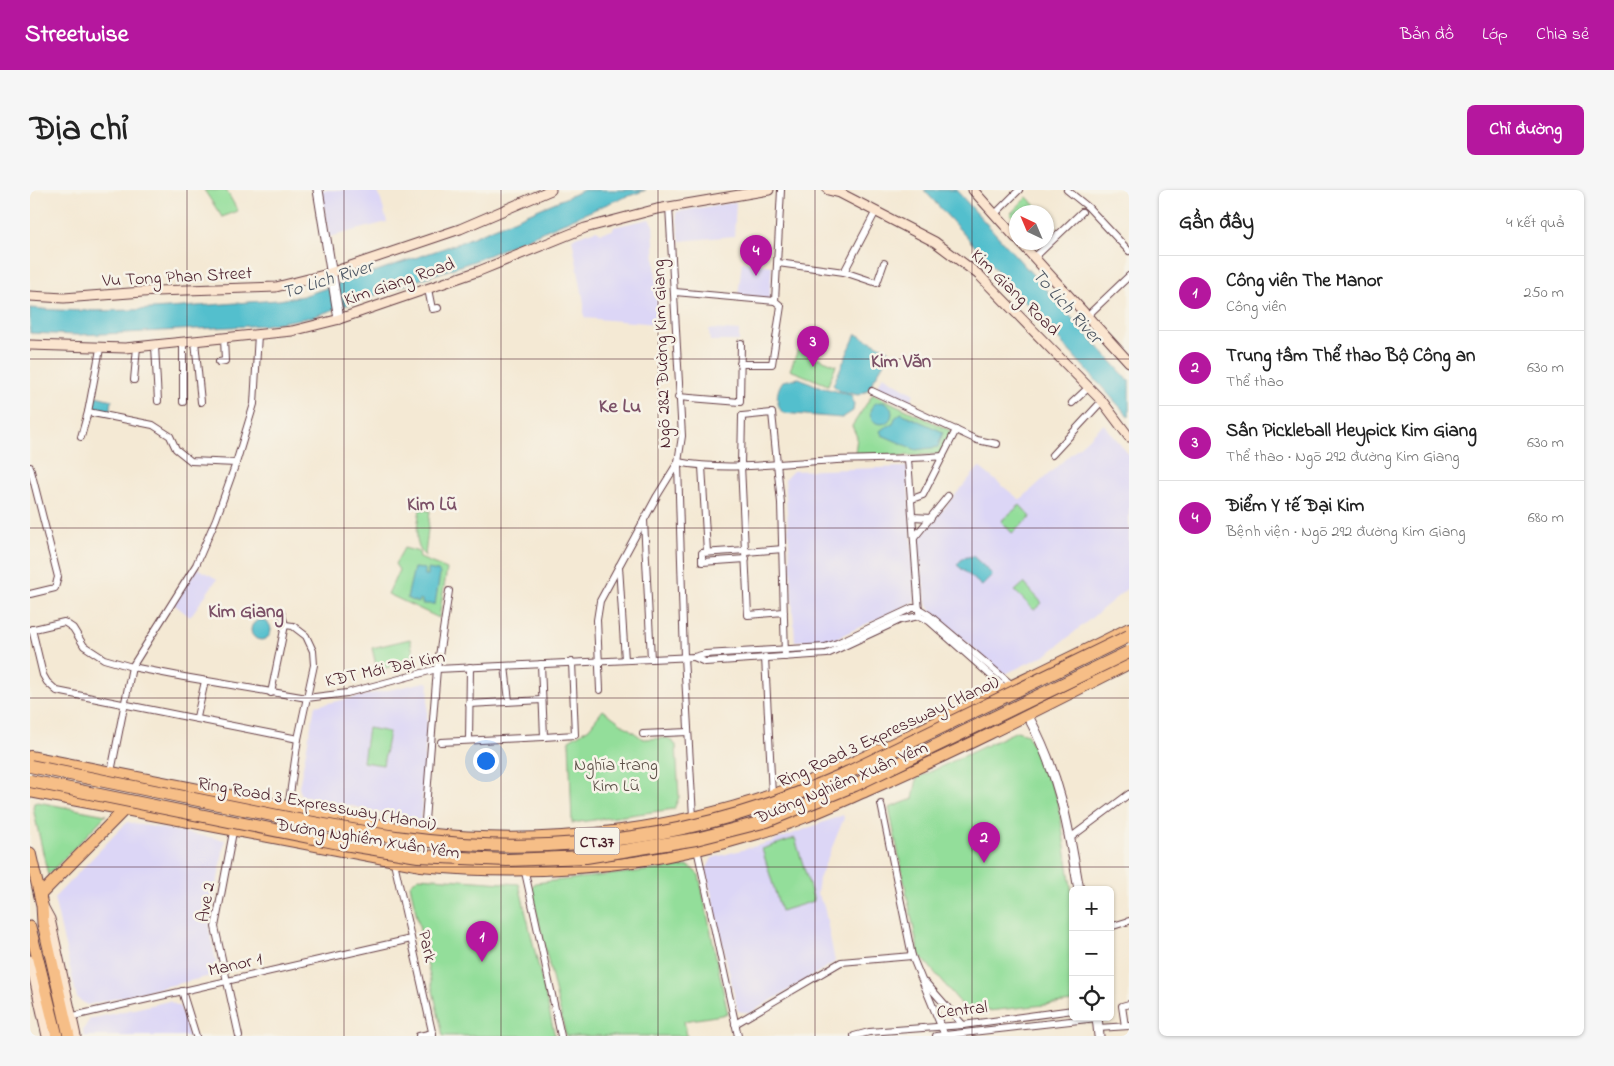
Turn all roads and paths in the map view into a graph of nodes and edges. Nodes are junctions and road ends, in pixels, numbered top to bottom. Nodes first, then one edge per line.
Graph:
1 (318, 190) edge
2 (551, 190) edge
3 (769, 190) edge
4 (781, 190) edge
5 (828, 190) edge
6 (973, 190) edge
7 (1019, 190) edge
8 (1067, 190) edge
9 (670, 206) junction
10 (876, 211) junction
11 (1082, 212) dead end
12 (995, 214) junction
13 (1009, 230) edge
14 (1027, 250) edge
15 (1129, 251) edge
16 (1034, 258) junction
17 (778, 262) junction
18 (884, 263) dead end
19 (844, 272) junction
20 (1129, 276) edge
21 (331, 277) junction
22 (428, 289) junction
23 (675, 292) junction
24 (30, 296) edge
25 (775, 301) junction
26 (438, 308) dead end
27 (338, 316) junction
28 (1087, 316) junction
29 (258, 334) junction
30 (224, 338) junction
31 (195, 341) junction
32 (183, 342) junction
33 (741, 343) dead end
34 (30, 345) edge
35 (155, 346) junction
36 (137, 347) junction
37 (100, 348) junction
38 (220, 362) dead end
39 (1129, 362) edge
40 (740, 364) junction
41 (134, 380) dead end
42 (1089, 387) junction
43 (872, 391) dead end
44 (678, 397) junction
45 (158, 400) dead end
46 (1102, 401) junction
47 (183, 402) dead end
48 (201, 402) dead end
49 (1072, 403) dead end
50 (88, 412) junction
51 (956, 430) junction
52 (81, 437) dead end
53 (1129, 437) edge
54 (998, 444) dead end
55 (1052, 455) dead end
56 (943, 456) junction
57 (908, 459) junction
58 (678, 462) junction
59 (236, 463) junction
60 (778, 464) junction
61 (702, 466) junction
62 (741, 466) junction
63 (30, 467) edge
64 (948, 496) dead end
65 (912, 499) junction
66 (913, 517) junction
67 (931, 518) junction
68 (644, 519) junction
69 (914, 538) junction
70 (783, 549) junction
71 (722, 551) junction
72 (746, 551) junction
73 (707, 552) junction
74 (746, 559) junction
75 (722, 560) junction
76 (619, 565) junction
77 (449, 591) dead end
78 (30, 594) edge
79 (918, 608) junction
80 (281, 612) dead end
81 (784, 612) junction
82 (919, 616) junction
83 (285, 625) junction
84 (1129, 628) edge
85 (31, 630) edge
86 (1129, 636) edge
87 (952, 638) junction
88 (848, 642) junction
89 (1087, 649) junction
90 (1129, 652) edge
91 (785, 653) junction
92 (705, 654) junction
93 (684, 657) junction
94 (694, 657) junction
95 (764, 657) junction
96 (651, 659) junction
97 (625, 660) junction
98 (598, 661) junction
99 (572, 662) junction
100 (705, 662) junction
101 (541, 664) junction
102 (1129, 664) edge
103 (505, 666) junction
104 (132, 667) junction
105 (470, 667) junction
106 (436, 669) junction
107 (1102, 677) junction
108 (206, 682) junction
109 (1009, 687) junction
110 (600, 690) dead end
111 (272, 693) junction
112 (307, 698) junction
113 (542, 700) junction
114 (509, 701) junction
115 (124, 704) junction
116 (469, 704) junction
117 (1028, 716) junction
118 (197, 717) junction
119 (688, 732) junction
120 (643, 734) dead end
121 (544, 737) junction
122 (298, 739) junction
123 (469, 740) junction
124 (441, 742) dead end
125 (30, 756) edge
126 (30, 766) edge
127 (111, 772) junction
128 (30, 781) edge
129 (30, 792) edge
130 (1129, 794) edge
131 (772, 795) junction
132 (881, 804) dead end
133 (288, 808) junction
134 (124, 810) junction
135 (693, 817) junction
136 (233, 832) junction
137 (424, 833) junction
138 (524, 837) junction
139 (1070, 838) junction
140 (697, 849) junction
141 (30, 853) edge
142 (394, 862) junction
143 (525, 872) junction
144 (1079, 886) edge
145 (41, 900) junction
146 (1129, 920) edge
147 (1114, 925) edge
148 (30, 927) edge
149 (411, 939) junction
150 (912, 956) junction
151 (30, 960) edge
152 (922, 979) junction
153 (226, 981) junction
154 (182, 991) junction
155 (1129, 1004) edge
156 (1069, 1011) edge
157 (68, 1017) junction
158 (1069, 1020) edge
159 (49, 1021) junction
160 (735, 1024) junction
161 (963, 1025) junction
162 (942, 1026) junction
163 (1127, 1026) edge
164 (1099, 1032) edge
165 (433, 1034) edge
166 (48, 1036) edge
167 (56, 1036) edge
168 (69, 1036) edge
169 (76, 1036) edge
170 (196, 1036) edge
171 (239, 1036) edge
172 (419, 1036) edge
173 (561, 1036) edge
174 (738, 1036) edge
175 (854, 1036) edge
176 (936, 1036) edge
177 (945, 1036) edge

1 - 21 street
2 - 21 main road, Vu Tong Phan Street
3 - 9 main road, Kim Giang Road
4 - 17 street
5 - 10 main road, Kim Giang Road
6 - 12 main road
7 - 12 street
8 - 15 street
9 - 22 main road, Kim Giang Road
9 - 23 street, Ngõ 282 Đường Kim Giang
10 - 19 street
10 - 42 main road, Kim Giang Road
11 - 16 street
12 - 13 main road
14 - 16 main road
16 - 28 main road
17 - 19 street
17 - 25 street
18 - 19 street
20 - 28 street
21 - 24 main road, Vu Tong Phan Street
21 - 27 street
22 - 26 street
22 - 27 main road, Kim Giang Road
23 - 25 street
23 - 44 street, Ngõ 282 Đường Kim Giang
25 - 40 street
27 - 29 main road, Kim Giang Road
28 - 39 main road
29 - 30 main road, Kim Giang Road
29 - 59 street
30 - 31 main road, Kim Giang Road
30 - 38 street
31 - 32 main road, Kim Giang Road
31 - 48 street
32 - 35 main road, Kim Giang Road
32 - 47 street
33 - 40 street
34 - 37 main road, Kim Giang Road
35 - 36 main road, Kim Giang Road
35 - 45 street
36 - 37 main road, Kim Giang Road
36 - 41 street
37 - 50 street
40 - 44 street
42 - 46 main road, Kim Giang Road
42 - 49 street
43 - 51 street
44 - 58 street, Ngõ 282 Đường Kim Giang
46 - 53 main road, Kim Giang Road
46 - 55 street
50 - 52 street
50 - 59 street
51 - 54 street
51 - 56 street
56 - 57 street
56 - 65 street
57 - 60 street
57 - 65 street
58 - 61 street
58 - 68 street, Ngõ 282 Đường Kim Giang
58 - 93 street
59 - 104 street
60 - 62 street
60 - 62 street
60 - 70 street
61 - 62 street
61 - 73 street
62 - 72 street
63 - 78 street
64 - 67 street
65 - 66 street
66 - 67 street
66 - 69 street
67 - 69 street
68 - 76 street, Ngõ 282 Đường Kim Giang
68 - 96 street
69 - 79 street
70 - 72 street
70 - 81 street
71 - 72 street
71 - 73 street
71 - 75 street
72 - 74 street
73 - 75 street
74 - 75 street
74 - 81 street
76 - 97 street
76 - 98 street, Ngõ 282 Đường Kim Giang
77 - 106 street
79 - 82 street
79 - 87 street
79 - 88 street
80 - 83 street
81 - 91 street
82 - 87 street
82 - 88 street
83 - 111 street
83 - 112 street, KĐT Mới Đại Kim
84 - 89 main road, Đường Nghiêm Xuân Yêm
85 - 104 street, KĐT Mới Đại Kim
85 - 115 street, KĐT Mới Đại Kim
86 - 126 highway, Ring Road 3 Expressway (Hanoi) / CT.37, bridge
87 - 109 street
88 - 91 street
89 - 107 main road
89 - 109 main road, Đường Nghiêm Xuân Yêm
90 - 128 highway, Ring Road 3 Expressway (Hanoi) / CT.37, bridge
91 - 92 street
91 - 95 street
92 - 94 street
92 - 100 street
93 - 94 street, KĐT Mới Đại Kim
93 - 96 street, KĐT Mới Đại Kim
93 - 119 street
94 - 100 street
95 - 100 street
95 - 131 street
96 - 97 street, KĐT Mới Đại Kim
97 - 98 street, KĐT Mới Đại Kim
98 - 99 street, KĐT Mới Đại Kim
98 - 110 street, Ngõ 282 Đường Kim Giang
99 - 101 street, KĐT Mới Đại Kim
99 - 121 street
101 - 103 street, KĐT Mới Đại Kim
101 - 113 street
102 - 107 main road, Đường Nghiêm Xuân Yêm
103 - 105 street, KĐT Mới Đại Kim
103 - 114 street
104 - 108 street, KĐT Mới Đại Kim
104 - 115 street
105 - 106 street, KĐT Mới Đại Kim
105 - 116 street, KĐT Mới Đại Kim
106 - 112 street, KĐT Mới Đại Kim
106 - 137 street
107 - 117 main road, Đường Nghiêm Xuân Yêm
108 - 111 street, KĐT Mới Đại Kim
108 - 118 street
109 - 131 main road, Đường Nghiêm Xuân Yêm
111 - 112 street, KĐT Mới Đại Kim
112 - 122 street
113 - 114 street
113 - 121 street
114 - 116 street
115 - 118 street, KĐT Mới Đại Kim
115 - 127 street
116 - 123 street, KĐT Mới Đại Kim
117 - 139 street
117 - 140 main road, Đường Nghiêm Xuân Yêm
118 - 122 street, KĐT Mới Đại Kim
119 - 120 street
119 - 135 street
121 - 123 street
122 - 133 street
123 - 124 street
125 - 127 main road, Đường Nghiêm Xuân Yêm
127 - 133 main road, Đường Nghiêm Xuân Yêm
129 - 134 main road, Đường Nghiêm Xuân Yêm
130 - 139 street
131 - 135 main road, Đường Nghiêm Xuân Yêm
132 - 150 street
133 - 137 main road, Đường Nghiêm Xuân Yêm
134 - 136 main road, Đường Nghiêm Xuân Yêm
134 - 145 highway
135 - 138 main road, Đường Nghiêm Xuân Yêm
136 - 142 main road, Đường Nghiêm Xuân Yêm
136 - 153 street, Ave 2
137 - 138 main road, Đường Nghiêm Xuân Yêm
138 - 143 main road
139 - 144 street
140 - 143 main road, Đường Nghiêm Xuân Yêm
140 - 160 street
141 - 145 highway
142 - 143 main road, Đường Nghiêm Xuân Yêm
142 - 149 street, Park
143 - 173 street
145 - 157 highway
146 - 147 street
148 - 159 highway
149 - 153 street, Manor 1
149 - 165 street, Park
150 - 152 street
150 - 160 street
151 - 159 main road
152 - 161 street
152 - 162 street
153 - 154 street, Manor 1
153 - 171 street, Ave 2
154 - 157 street, Manor 1
154 - 170 street
155 - 163 street
156 - 161 street, Central
157 - 159 street, Manor 1
157 - 168 highway
157 - 169 main road
158 - 177 street, Central
159 - 166 main road
159 - 167 highway
160 - 174 street
161 - 162 street, Central
162 - 175 street, Central
162 - 177 street
163 - 164 street
165 - 172 street
176 - 177 street, Central

